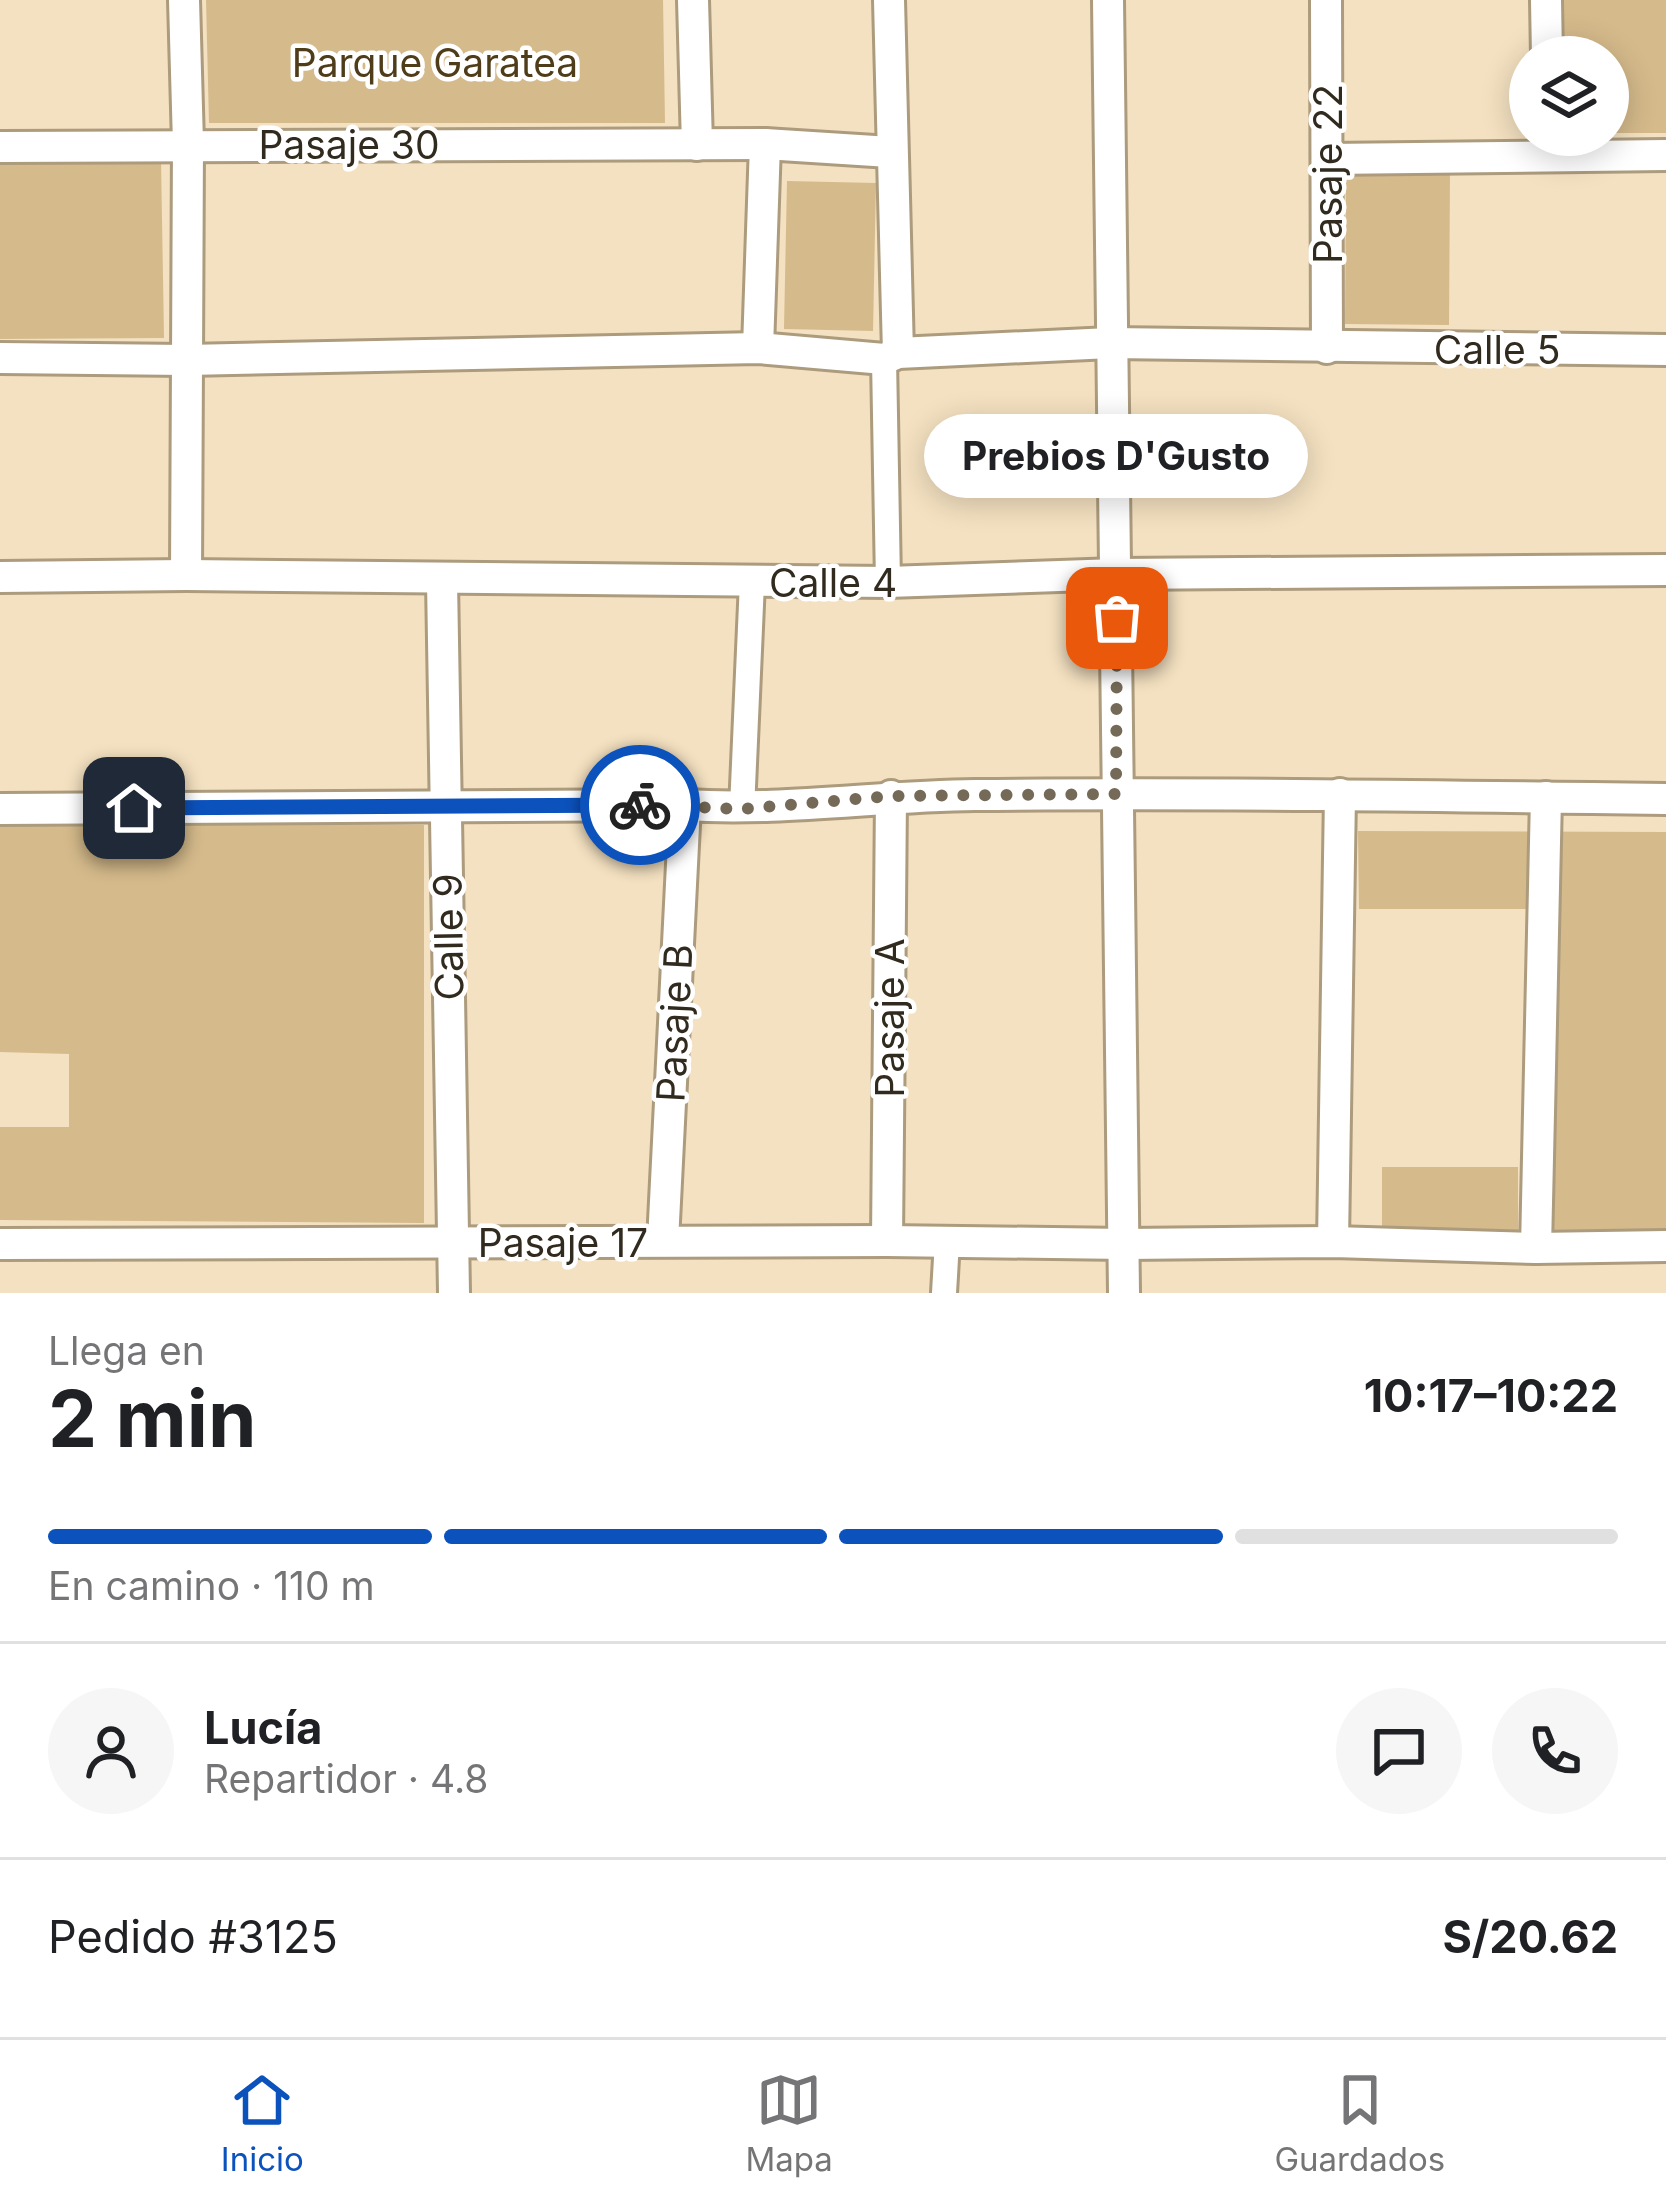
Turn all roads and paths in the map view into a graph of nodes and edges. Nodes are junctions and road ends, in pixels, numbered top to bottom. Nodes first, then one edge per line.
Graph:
1 (184, 0) edge
2 (693, 0) edge
3 (889, 0) edge
4 (1108, 0) edge
5 (1326, 0) edge
6 (1546, 0) edge
7 (1547, 36) edge
8 (188, 144) junction
9 (697, 145) junction
10 (765, 145) junction
11 (0, 147) edge
12 (1509, 148) edge
13 (890, 152) junction
14 (1629, 152) edge
15 (1666, 155) edge
16 (1328, 159) junction
17 (1110, 343) junction
18 (758, 348) junction
19 (1328, 348) junction
20 (1666, 350) edge
21 (891, 356) junction
22 (0, 358) edge
23 (187, 360) junction
24 (1666, 570) edge
25 (1117, 574) junction
26 (186, 575) junction
27 (0, 577) edge
28 (442, 581) junction
29 (752, 582) junction
30 (888, 582) junction
31 (1116, 794) junction
32 (1340, 794) junction
33 (891, 796) junction
34 (1546, 797) junction
35 (1666, 799) edge
36 (685, 805) junction
37 (446, 806) junction
38 (0, 808) edge
39 (742, 809) junction
40 (887, 1240) junction
41 (663, 1241) junction
42 (947, 1241) junction
43 (453, 1242) junction
44 (1333, 1242) junction
45 (0, 1244) edge
46 (1126, 1244) junction
47 (1666, 1246) edge
48 (1536, 1248) junction
49 (454, 1293) edge
50 (944, 1293) edge
51 (1124, 1293) edge

1 - 8 street
2 - 9 street
3 - 13 street
4 - 17 street
5 - 16 street, Pasaje 22
6 - 7 street
8 - 9 street, Pasaje 30
8 - 11 street, Pasaje 30
8 - 23 street
9 - 10 street, Pasaje 30
10 - 13 street, Pasaje 30
10 - 18 street
12 - 16 street
13 - 21 street
14 - 15 street
16 - 19 street, Pasaje 22
17 - 19 street, Calle 5
17 - 21 street, Calle 5
17 - 25 street
18 - 21 street, Calle 5
18 - 23 street, Calle 5
19 - 20 street, Calle 5
21 - 30 street
22 - 23 street, Calle 5
23 - 26 street
24 - 25 street, Calle 4
25 - 30 street, Calle 4
25 - 31 street
26 - 27 street, Calle 4
26 - 28 street, Calle 4
28 - 29 street, Calle 4
28 - 37 street, Calle 9
29 - 30 street, Calle 4
29 - 39 street
31 - 32 street
31 - 33 street
31 - 46 street
32 - 34 street
32 - 44 street
33 - 39 street
33 - 40 street, Pasaje A
34 - 35 street
34 - 48 street
36 - 37 street
36 - 39 street
36 - 41 street, Pasaje B
37 - 38 street
37 - 43 street, Calle 9
40 - 41 street, Pasaje 17
40 - 42 street, Pasaje 17
41 - 43 street, Pasaje 17
42 - 46 street, Pasaje 17
42 - 50 street
43 - 45 street, Pasaje 17
43 - 49 street, Calle 9
44 - 46 street, Pasaje 17
44 - 48 street, Pasaje 17
46 - 51 street
47 - 48 street, Pasaje 17

